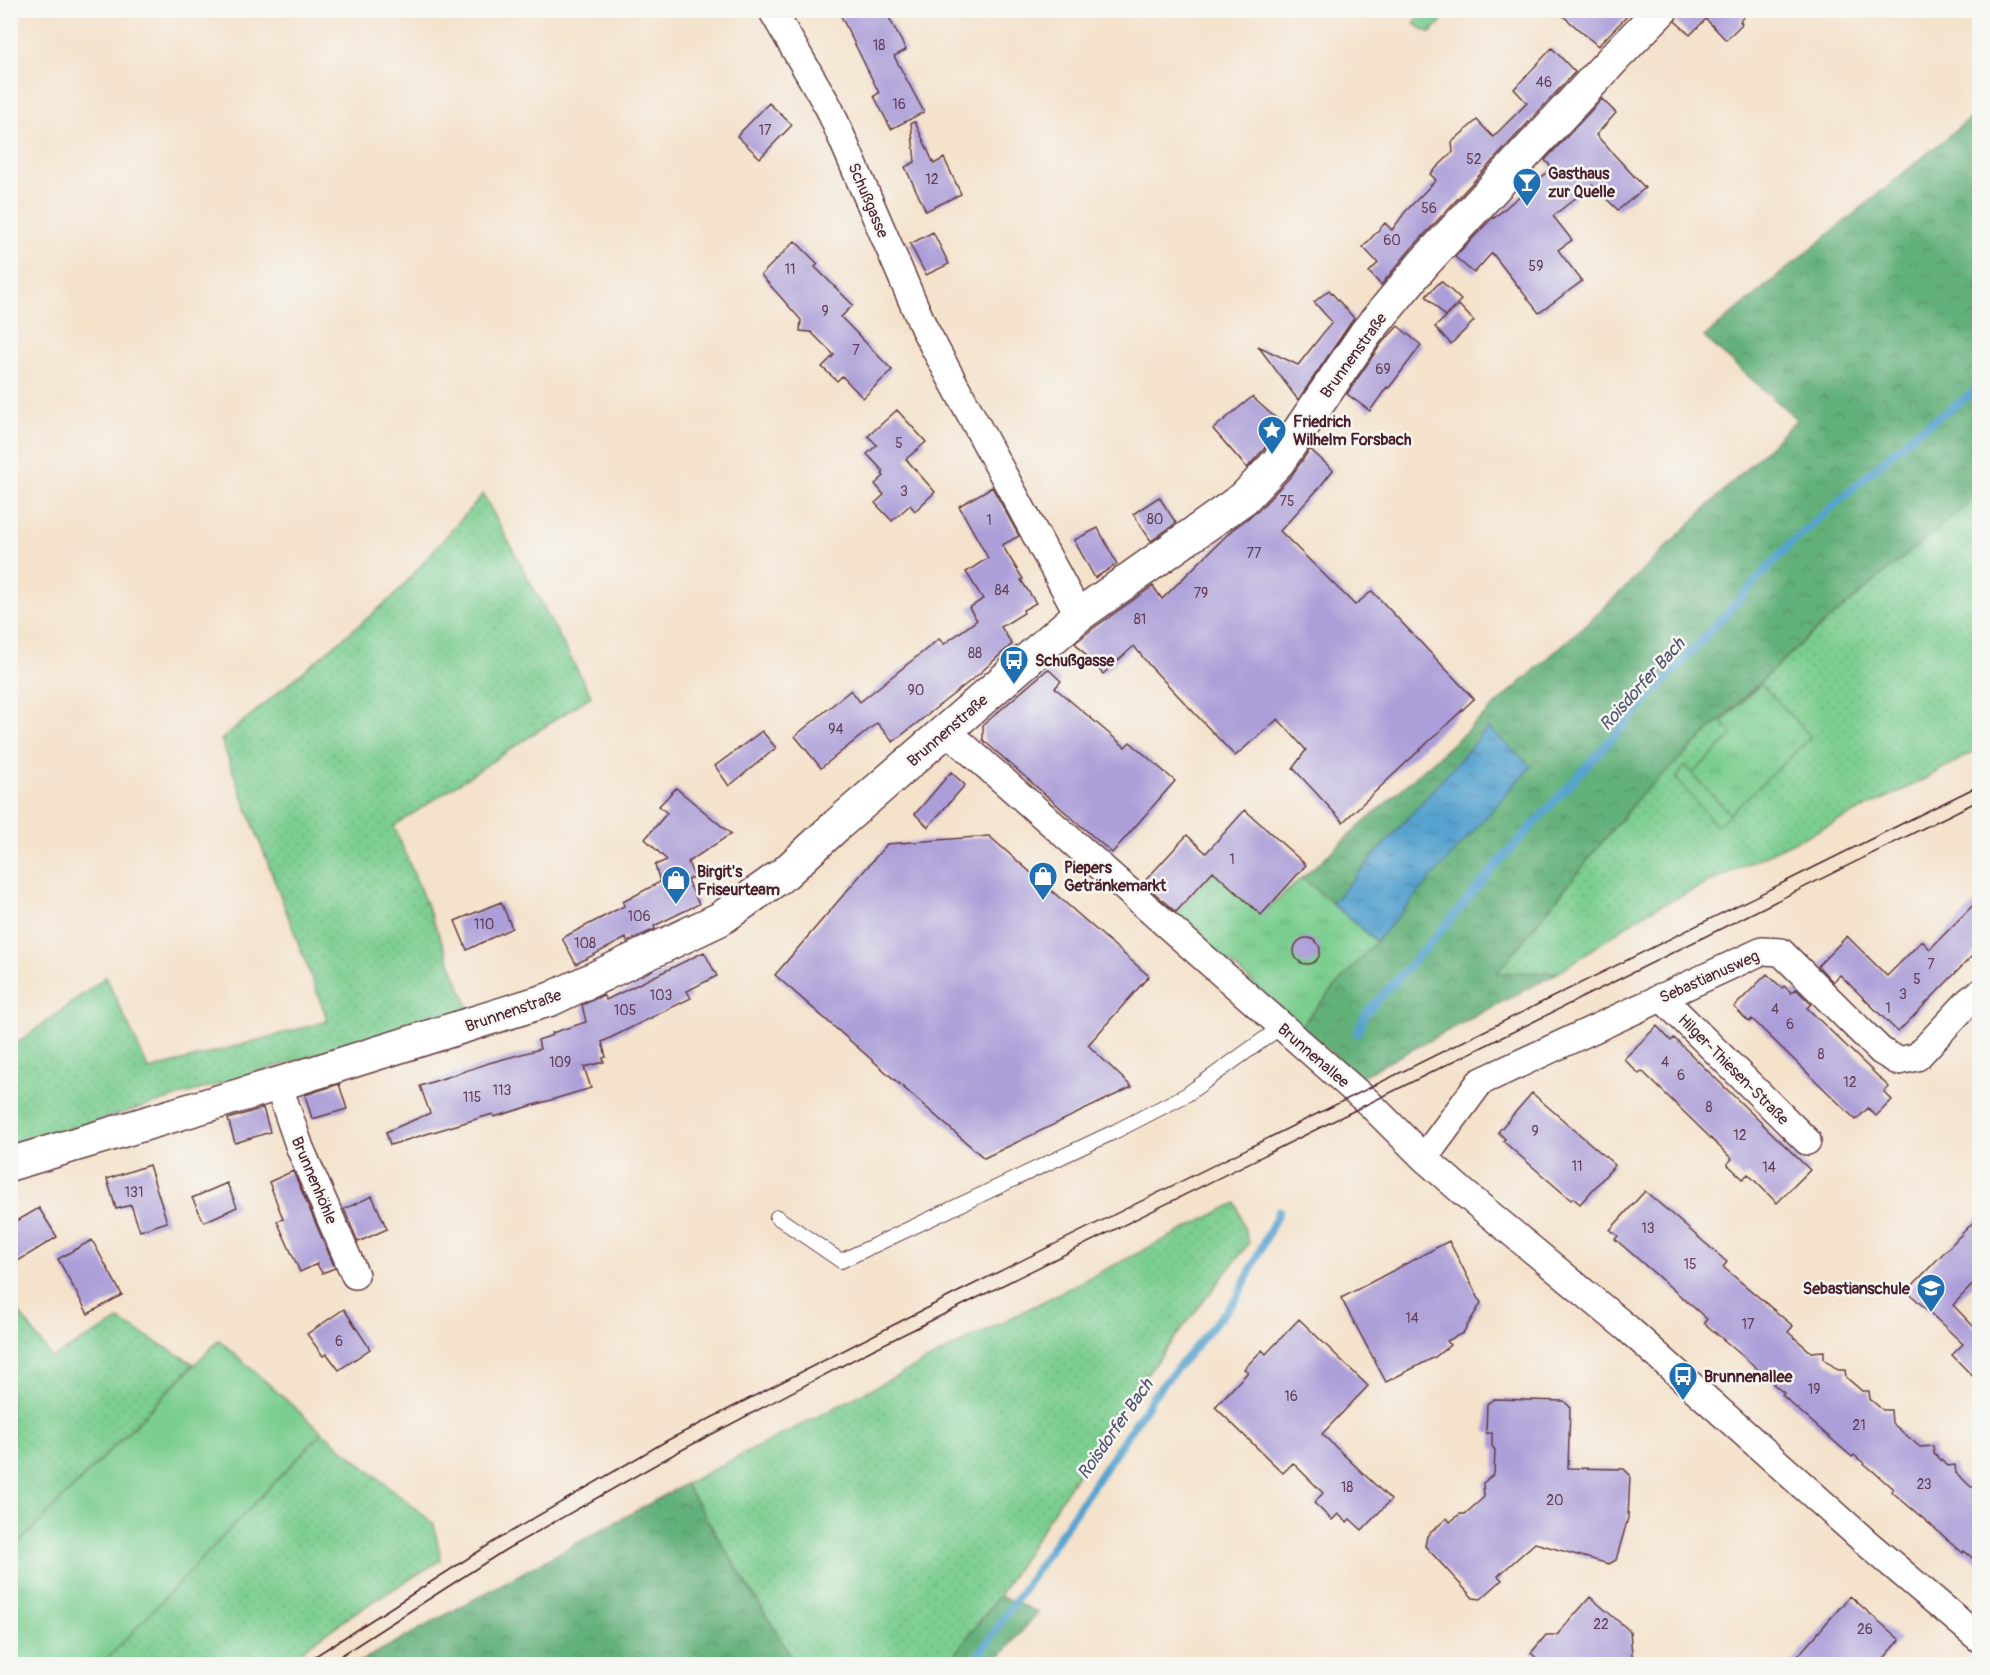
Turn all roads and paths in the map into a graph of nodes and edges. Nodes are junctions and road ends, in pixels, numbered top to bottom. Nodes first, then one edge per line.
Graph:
1 (772, 10) edge
2 (1661, 10) edge
3 (1079, 615) junction
4 (947, 731) junction
5 (1980, 993) edge
6 (1661, 997) junction
7 (1281, 1027) junction
8 (278, 1084) junction
9 (1807, 1141) dead end
10 (1424, 1158) junction
11 (23, 1160) edge
12 (777, 1217) dead end
13 (355, 1275) dead end
14 (1980, 1639) edge

1 - 3 street, Schußgasse
2 - 3 street, Brunnenstraße
3 - 4 street, Brunnenstraße
4 - 7 street, Brunnenallee
4 - 8 street, Brunnenstraße
5 - 6 street, Sebastianusweg
6 - 9 street, Hilger-Thiesen-Straße
6 - 10 street, Sebastianusweg
7 - 10 street, Brunnenallee
7 - 12 lane
8 - 11 street, Brunnenstraße
8 - 13 street, Brunnenhöhle
10 - 14 street, Brunnenallee

